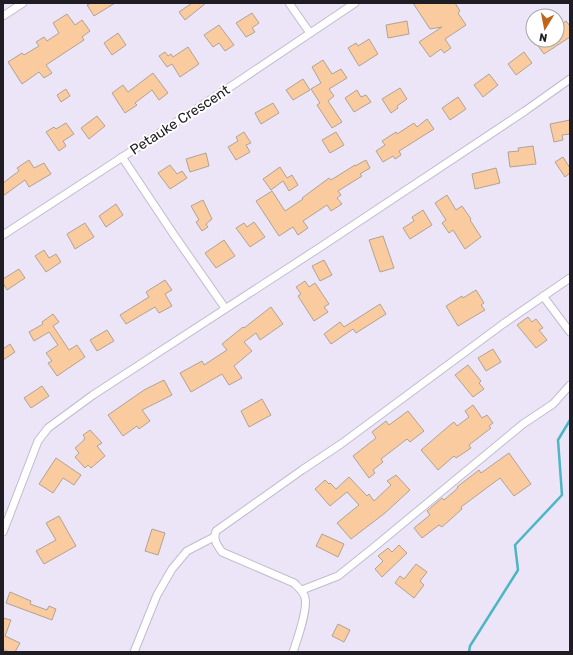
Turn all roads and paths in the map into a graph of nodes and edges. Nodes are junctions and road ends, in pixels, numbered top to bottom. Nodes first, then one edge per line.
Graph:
1 (23, 3) edge
2 (289, 3) edge
3 (356, 3) edge
4 (3, 16) edge
5 (310, 33) junction
6 (570, 79) edge
7 (122, 157) junction
8 (3, 235) edge
9 (570, 278) edge
10 (543, 296) junction
11 (225, 308) junction
12 (570, 332) edge
13 (570, 385) edge
14 (3, 532) edge
15 (214, 537) junction
16 (302, 590) junction
17 (134, 652) edge
18 (293, 652) edge

1 - 4 street
2 - 5 street
3 - 5 street, Petauke Crescent
5 - 7 street, Petauke Crescent
6 - 11 street
7 - 8 street, Petauke Crescent
7 - 11 street
9 - 10 street
10 - 12 street
10 - 15 street
11 - 14 street
13 - 16 street
15 - 16 street
15 - 17 street
16 - 18 street

